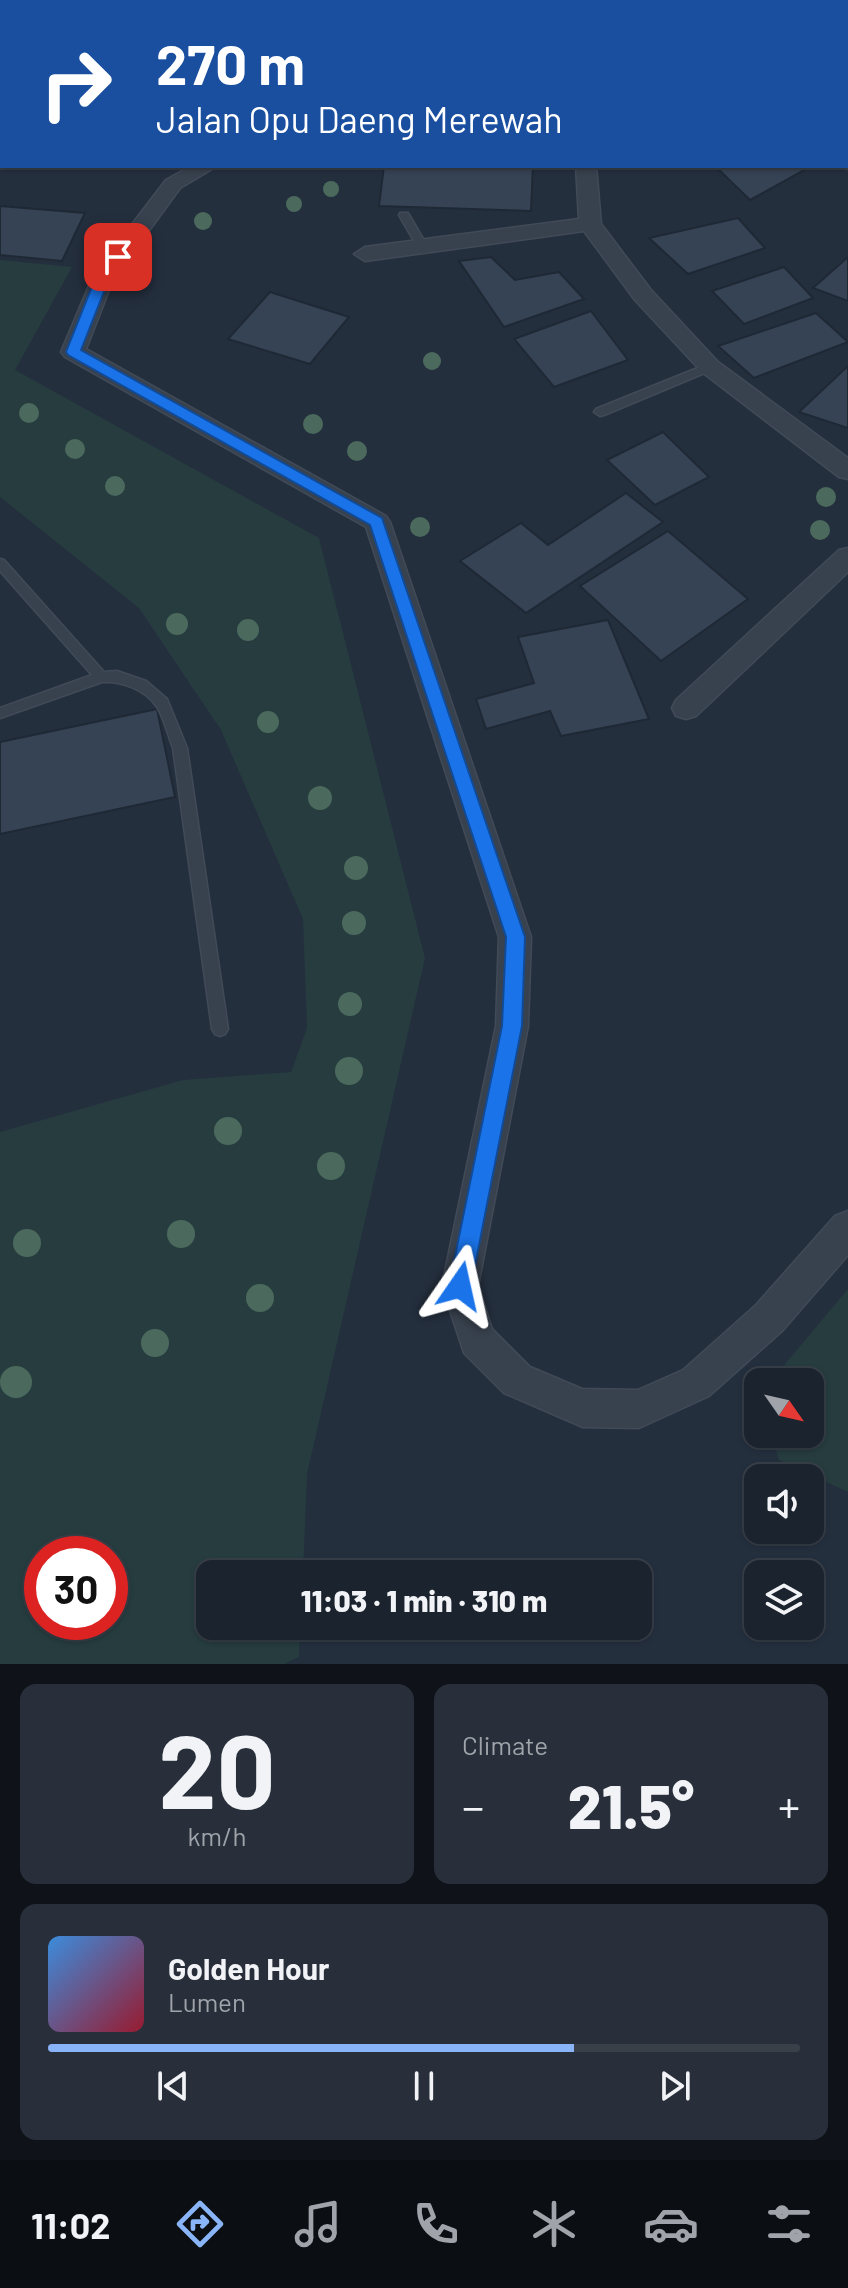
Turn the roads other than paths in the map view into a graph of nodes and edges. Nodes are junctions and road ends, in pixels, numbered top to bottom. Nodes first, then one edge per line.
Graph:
1 (203, 168) edge
2 (586, 168) edge
3 (404, 215) dead end
4 (590, 224) junction
5 (421, 244) junction
6 (365, 254) dead end
7 (710, 367) junction
8 (600, 412) dead end
9 (848, 471) edge
10 (848, 557) edge
11 (0, 563) edge
12 (101, 677) junction
13 (686, 708) dead end
14 (0, 713) edge
15 (220, 1029) dead end
16 (848, 1228) edge

1 - 16 street
2 - 4 street
3 - 5 lane
4 - 5 street
4 - 7 street
5 - 6 street
7 - 8 lane
7 - 9 street
10 - 13 street
11 - 12 lane
12 - 14 lane
12 - 15 lane

